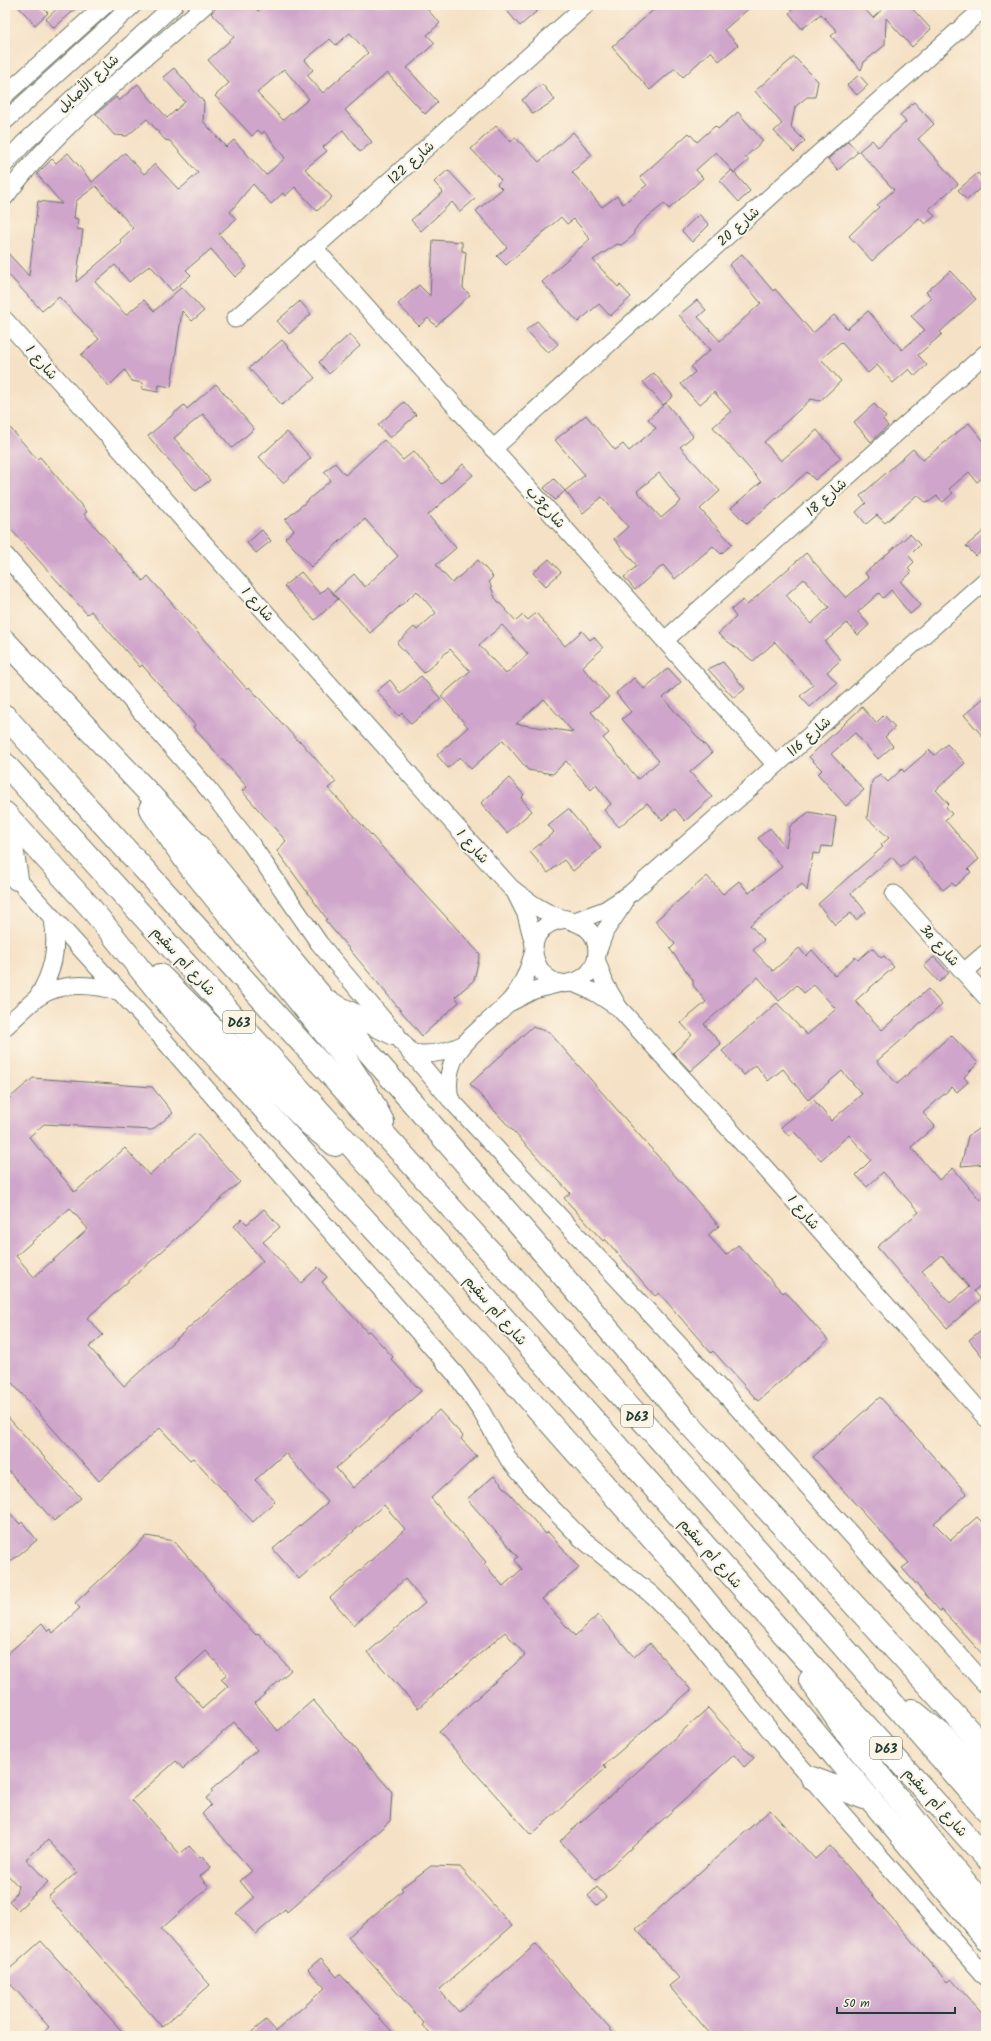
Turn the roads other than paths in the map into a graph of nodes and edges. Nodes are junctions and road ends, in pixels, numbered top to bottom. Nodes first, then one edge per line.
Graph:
1 (105, 5) edge
2 (133, 5) edge
3 (174, 5) edge
4 (205, 5) edge
5 (586, 5) edge
6 (986, 6) edge
7 (5, 95) edge
8 (76, 95) junction
9 (89, 108) junction
10 (5, 121) edge
11 (5, 164) edge
12 (5, 197) edge
13 (314, 248) junction
14 (235, 319) dead end
15 (5, 320) edge
16 (986, 354) edge
17 (493, 449) junction
18 (5, 555) edge
19 (986, 580) edge
20 (665, 640) junction
21 (5, 641) edge
22 (5, 716) edge
23 (5, 764) edge
24 (776, 766) junction
25 (130, 775) junction
26 (6, 814) edge
27 (11, 872) edge
28 (511, 888) junction
29 (631, 893) junction
30 (894, 894) dead end
31 (90, 908) junction
32 (53, 919) junction
33 (571, 920) junction
34 (534, 949) junction
35 (986, 953) edge
36 (597, 956) junction
37 (964, 972) junction
38 (566, 983) junction
39 (120, 992) junction
40 (986, 997) edge
41 (37, 998) junction
42 (324, 1000) junction
43 (509, 1003) junction
44 (619, 1008) junction
45 (5, 1027) edge
46 (394, 1034) junction
47 (462, 1045) junction
48 (410, 1053) junction
49 (450, 1100) junction
50 (391, 1142) junction
51 (371, 1168) junction
52 (986, 1418) edge
53 (786, 1637) junction
54 (986, 1686) edge
55 (883, 1691) junction
56 (986, 1749) edge
57 (812, 1778) junction
58 (986, 1779) edge
59 (868, 1799) junction
60 (986, 1810) edge
61 (986, 1858) edge
62 (986, 1908) edge
63 (986, 1939) edge
64 (986, 1977) edge

1 - 7 street
2 - 10 street, شارع الأصايل
3 - 8 street, شارع الأصايل
4 - 9 street
5 - 13 street, شارع 22ا
6 - 17 street, شارع 20
8 - 9 street
8 - 11 street, شارع الأصايل
9 - 12 street
13 - 14 street, شارع 22ا
13 - 17 street, شارع3ب
15 - 28 street, شارع 1
16 - 20 street, شارع 18
17 - 20 street, شارع3ب
18 - 46 street
19 - 24 street, شارع 16ا
20 - 24 street, شارع3ب
21 - 25 main road
22 - 50 main road, D63
23 - 51 main road, شارع أم سقيم / D63
24 - 29 street, شارع 16ا
25 - 42 main road
25 - 50 main road
26 - 27 main road
26 - 31 main road
27 - 32 street
28 - 33 street, شارع 1
28 - 34 street, شارع 1
29 - 33 street, شارع 16ا
29 - 36 street, شارع 16ا
30 - 37 street, 3a شارع
31 - 51 main road
31 - 59 main road
32 - 39 street
32 - 41 street
33 - 34 street
33 - 36 street
34 - 38 street
34 - 43 street
35 - 37 street
36 - 38 street
36 - 44 street, شارع 1
37 - 40 street, 3a شارع
38 - 43 street
38 - 44 street, شارع 1
39 - 41 street
39 - 57 street
41 - 45 street
42 - 46 main road
42 - 56 main road
43 - 47 street
44 - 52 street, شارع 1
46 - 48 street
47 - 48 street
47 - 49 street
48 - 49 street
49 - 54 street
50 - 55 main road, D63
51 - 53 main road, شارع أم سقيم / D63
53 - 61 main road, شارع أم سقيم / D63
53 - 62 main road
55 - 58 main road
55 - 60 main road, D63
57 - 59 main road
57 - 64 street
59 - 63 main road

